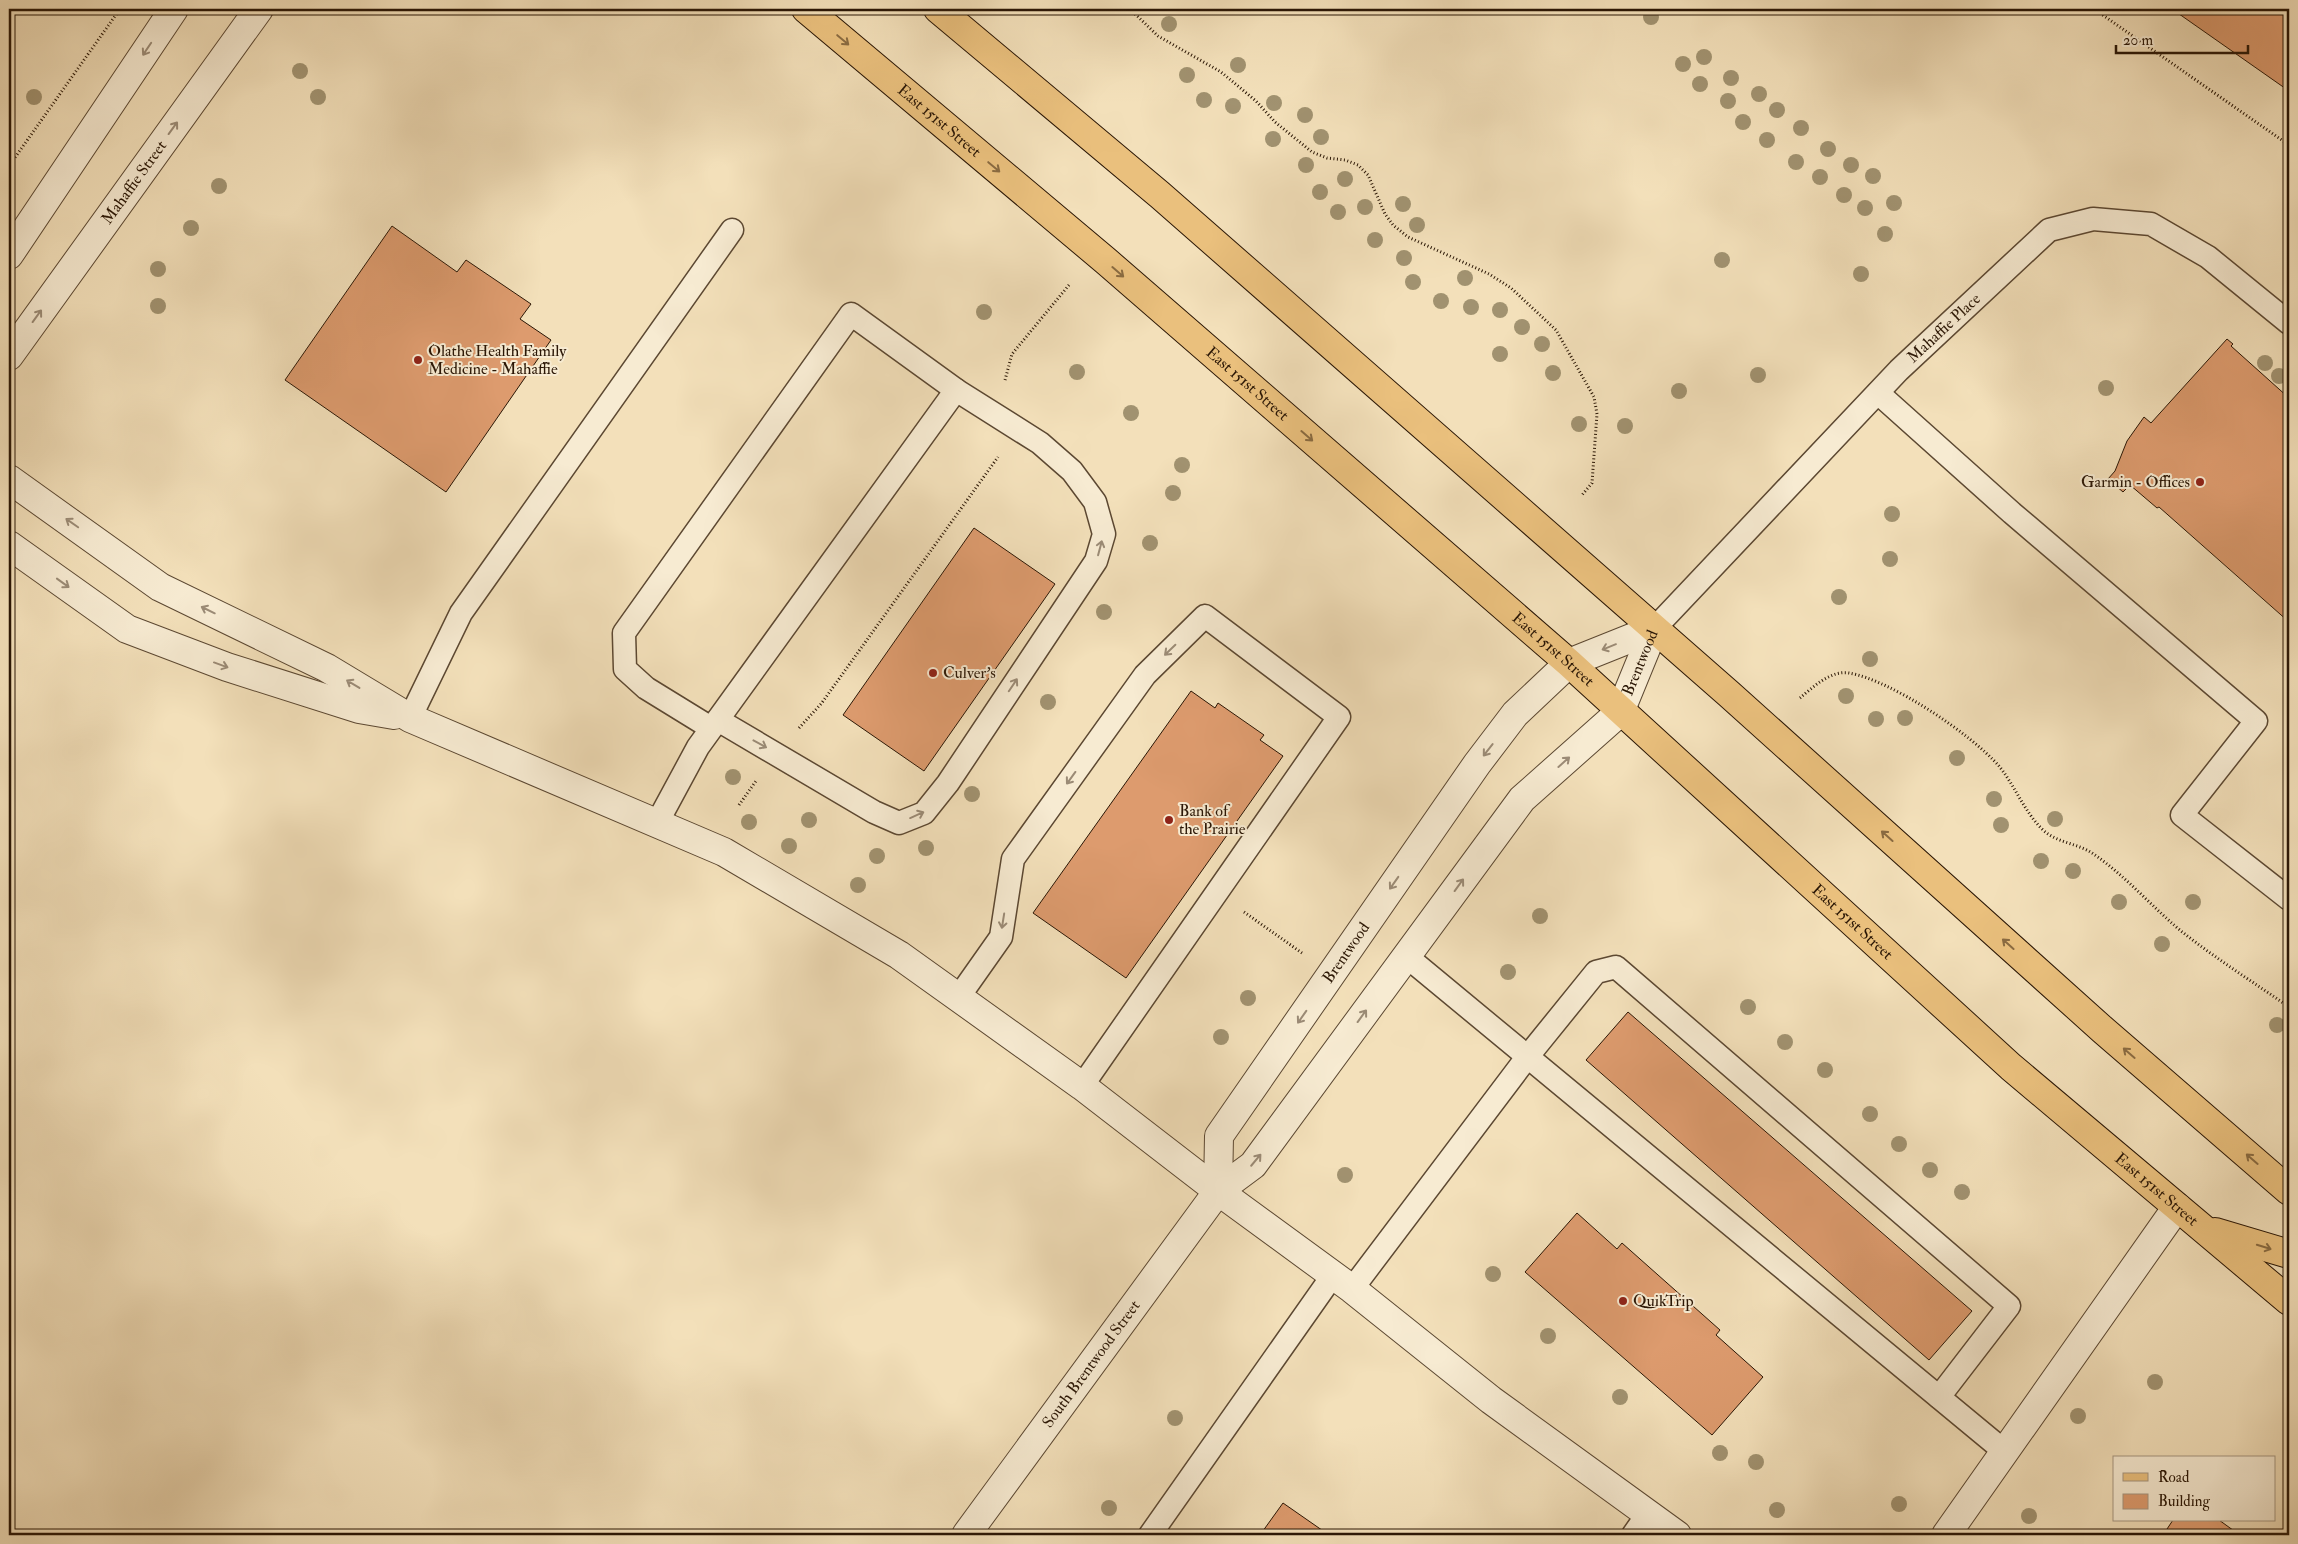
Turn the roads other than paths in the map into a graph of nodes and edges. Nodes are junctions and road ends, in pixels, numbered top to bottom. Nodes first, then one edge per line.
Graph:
1 (174, 9) edge
2 (259, 9) edge
3 (806, 9) edge
4 (938, 9) edge
5 (70, 162) junction
6 (9, 220) edge
7 (732, 230) dead end
8 (9, 255) edge
9 (2289, 322) edge
10 (9, 356) edge
11 (956, 390) junction
12 (1878, 393) junction
13 (9, 479) edge
14 (9, 545) edge
15 (1654, 629) junction
16 (1569, 663) junction
17 (1620, 712) junction
18 (410, 718) junction
19 (714, 724) junction
20 (657, 823) junction
21 (2289, 899) edge
22 (1406, 956) junction
23 (958, 998) junction
24 (1528, 1056) junction
25 (1082, 1086) junction
26 (2289, 1190) edge
27 (1218, 1191) junction
28 (2178, 1206) junction
29 (2204, 1229) junction
30 (2289, 1254) edge
31 (1343, 1282) junction
32 (2289, 1301) edge
33 (1939, 1397) junction
34 (2004, 1451) junction
35 (1640, 1525) edge
36 (966, 1535) edge
37 (1150, 1535) edge
38 (1677, 1535) edge
39 (1946, 1535) edge

1 -> 5 street
10 -> 2 street, Mahaffie Street
3 -> 16 main road, East 151st Street
4 - 15 main road
5 - 6 street
5 - 8 street
7 - 18 lane
9 - 12 lane, Mahaffie Place
11 - 19 lane
11 - 19 lane
19 -> 11 lane
12 - 15 lane, Mahaffie Place
12 - 21 lane
18 -> 13 street
14 -> 18 street
15 -> 16 street, Brentwood
15 - 17 street, Brentwood
26 -> 15 main road
16 - 17 main road, East 151st Street
16 -> 27 street, Brentwood
22 -> 17 street, Brentwood
17 - 28 main road, East 151st Street
18 - 20 street
19 - 20 lane
20 - 23 street
22 - 24 lane
27 -> 22 street, Brentwood
23 - 25 street
25 -> 23 lane
24 - 31 lane
24 - 33 lane
24 - 33 lane
25 - 27 street
27 - 31 street
27 - 36 street, South Brentwood Street
28 - 29 main road, East 151st Street
28 - 34 street
29 -> 30 main road
29 - 32 main road, East 151st Street
31 - 35 street
31 - 37 lane
33 - 34 lane
34 - 39 street
35 - 38 street

